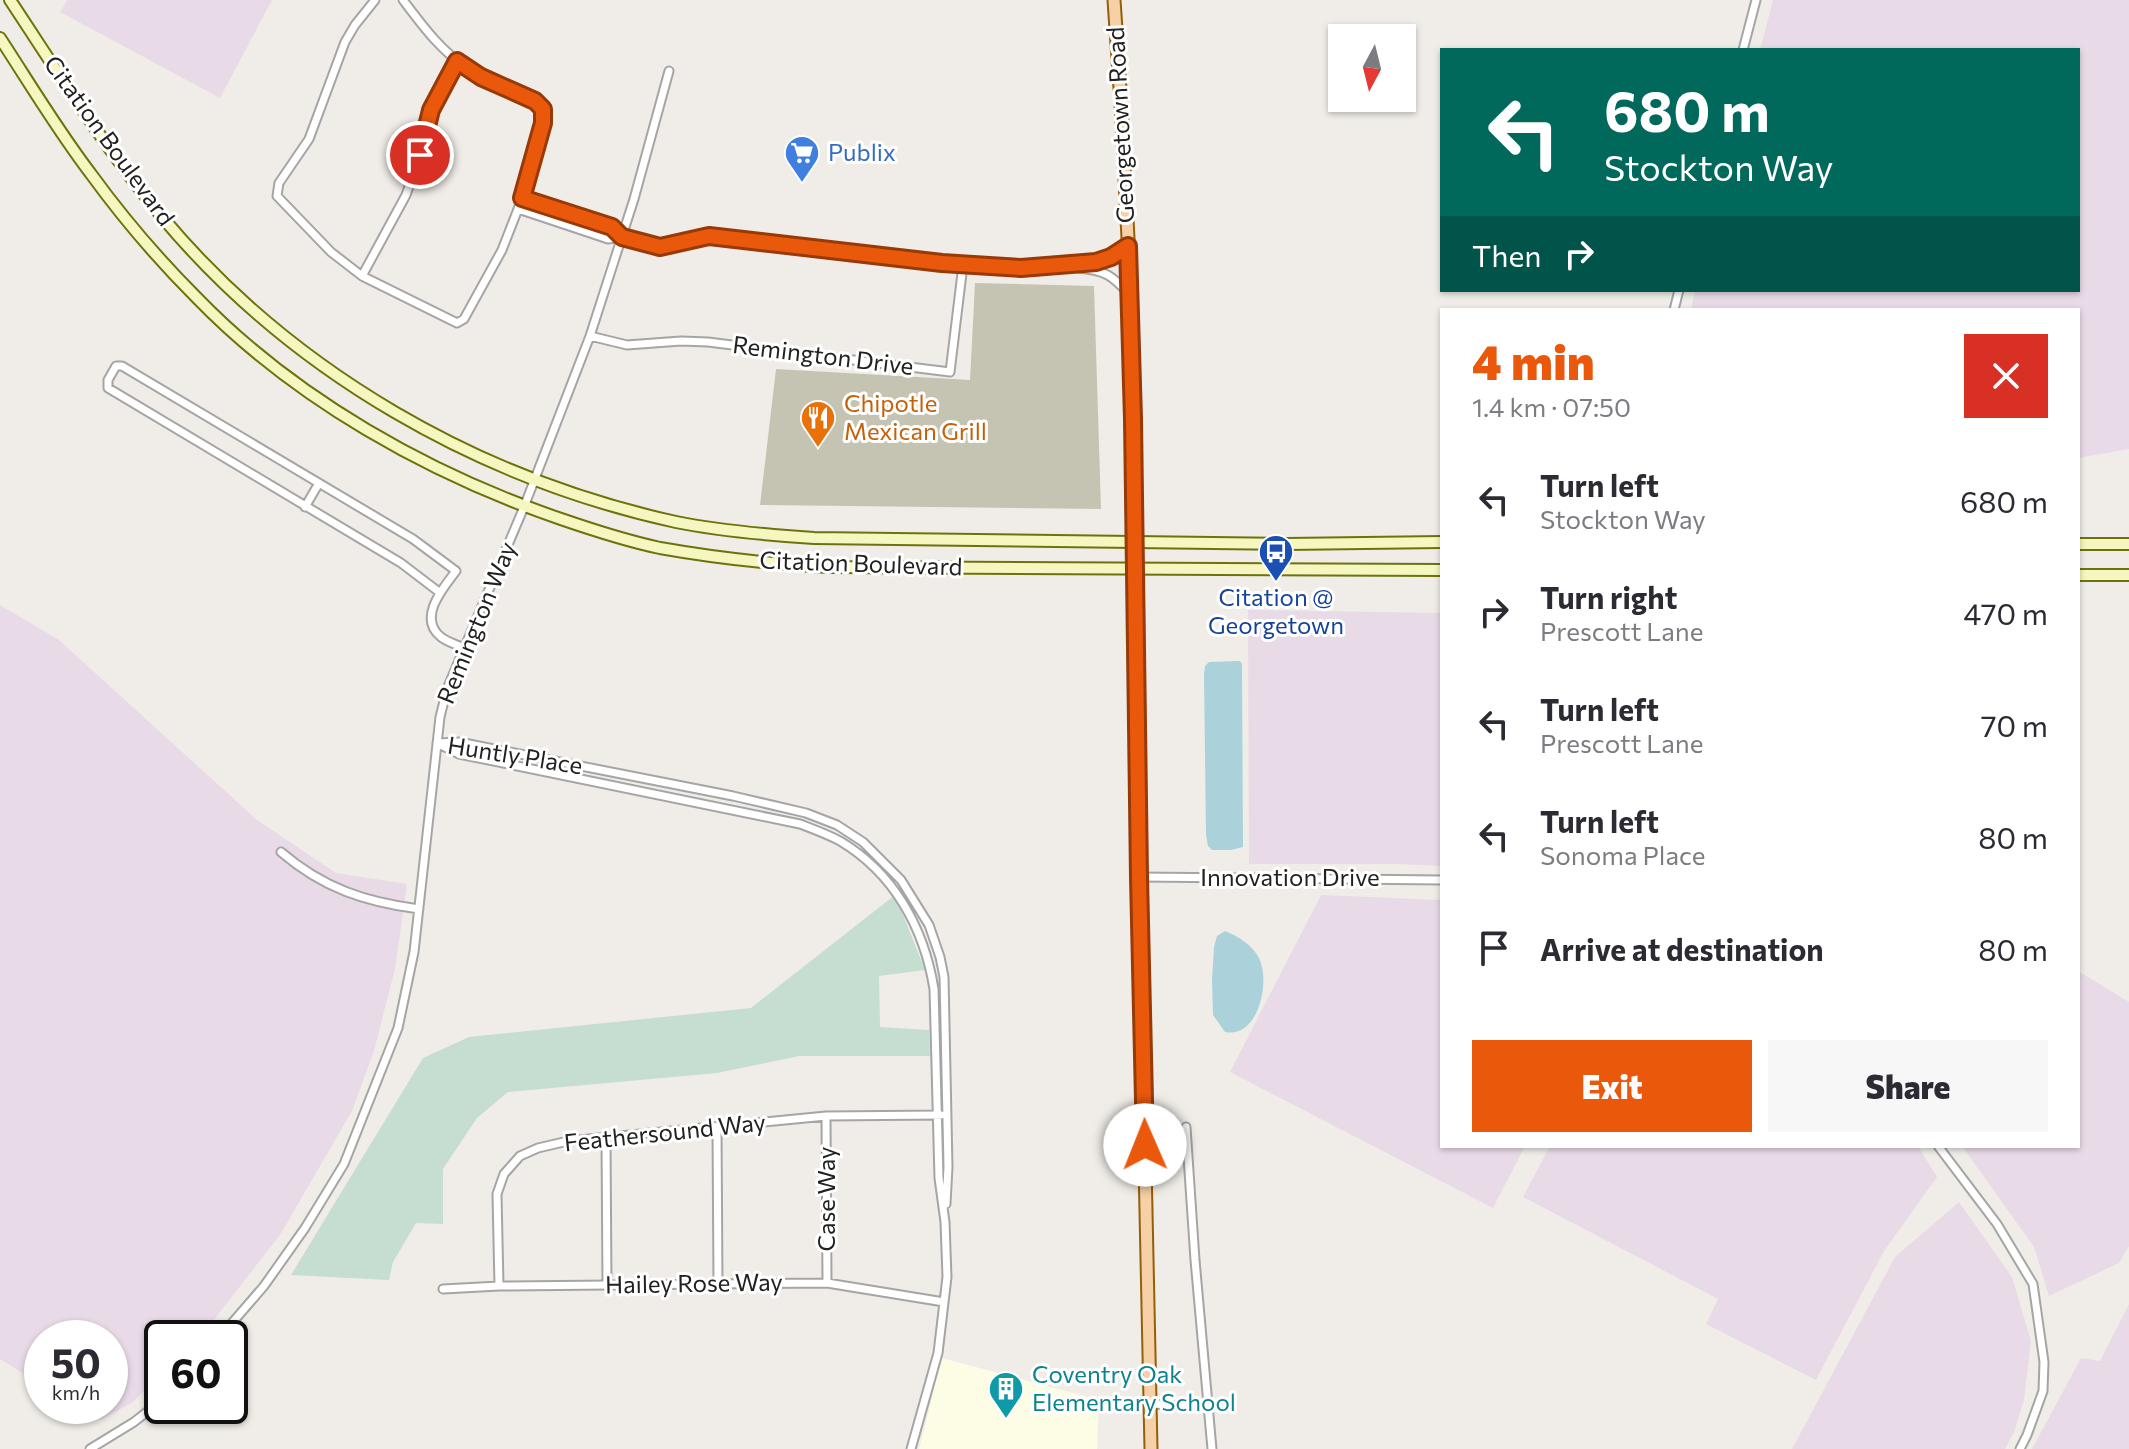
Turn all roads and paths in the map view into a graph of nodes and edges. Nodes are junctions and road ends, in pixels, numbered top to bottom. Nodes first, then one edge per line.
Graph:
1 (10, 0) edge
2 (375, 0) edge
3 (403, 0) edge
4 (1114, 0) edge
5 (1756, 0) edge
6 (0, 38) edge
7 (1744, 48) edge
8 (457, 61) junction
9 (669, 71) dead end
10 (522, 198) junction
11 (518, 209) junction
12 (622, 237) junction
13 (1128, 246) junction
14 (963, 265) junction
15 (1063, 266) junction
16 (362, 276) junction
17 (1131, 296) junction
18 (590, 336) junction
19 (533, 480) junction
20 (319, 483) junction
21 (305, 507) junction
22 (524, 507) junction
23 (1135, 542) junction
24 (1440, 542) edge
25 (2080, 544) edge
26 (2129, 544) edge
27 (1135, 569) junction
28 (1440, 570) edge
29 (2080, 575) edge
30 (2129, 575) edge
31 (439, 592) junction
32 (464, 648) junction
33 (437, 743) junction
34 (281, 852) dead end
35 (1139, 877) junction
36 (1440, 880) edge
37 (419, 909) junction
38 (937, 1115) junction
39 (948, 1115) junction
40 (826, 1116) junction
41 (717, 1127) junction
42 (1186, 1127) dead end
43 (606, 1139) junction
44 (1940, 1148) edge
45 (945, 1222) junction
46 (827, 1283) junction
47 (718, 1284) junction
48 (607, 1285) junction
49 (499, 1286) junction
50 (443, 1289) dead end
51 (944, 1302) junction
52 (234, 1320) edge
53 (1149, 1404) junction
54 (1208, 1406) junction
55 (144, 1414) edge
56 (90, 1449) edge
57 (911, 1449) edge
58 (1151, 1449) edge
59 (1212, 1449) edge
60 (2020, 1449) edge

1 - 19 main road, Citation Boulevard
2 - 16 street
3 - 8 street
4 - 13 main road, Georgetown Road
5 - 7 street
6 - 22 main road, Citation Boulevard
8 - 10 street
8 - 16 street
9 - 12 street, Remington Way
10 - 11 street
10 - 12 street
11 - 12 street
11 - 16 street
12 - 14 street
12 - 18 street, Remington Way
13 - 15 street
13 - 17 main road, Georgetown Road
14 - 15 street
14 - 18 street, Remington Drive
15 - 17 street
17 - 23 main road, Georgetown Road
18 - 19 street, Remington Way
19 - 22 street, Remington Way
19 - 23 main road, Citation Boulevard
20 - 21 street
20 - 21 street
20 - 31 street
21 - 31 street
22 - 27 main road, Citation Boulevard
22 - 32 street, Remington Way
23 - 24 main road, Citation Boulevard
23 - 27 main road, Georgetown Road
25 - 26 main road
27 - 28 main road, Citation Boulevard
27 - 35 main road, Georgetown Road
29 - 30 main road
31 - 32 street
32 - 33 street, Remington Way
33 - 37 street, Remington Way
33 - 38 street, Huntly Place
33 - 39 street, Huntly Place
34 - 37 street
35 - 36 street, Innovation Drive
35 - 53 main road, Georgetown Road
37 - 52 street, Remington Way
38 - 39 street, Feathersound Way
38 - 40 street, Feathersound Way
38 - 45 street, Huntly Place
39 - 45 street, Huntly Place
40 - 41 street, Feathersound Way
40 - 46 street, Case Way
41 - 43 street, Feathersound Way
41 - 47 street
42 - 54 street
43 - 48 street
43 - 49 street, Feathersound Way
44 - 60 street
45 - 51 street, Huntly Place
46 - 47 street, Hailey Rose Way
46 - 51 street, Hailey Rose Way
47 - 48 street, Hailey Rose Way
48 - 49 street, Hailey Rose Way
49 - 50 street, Hailey Rose Way
51 - 57 street, Huntly Place
53 - 54 street
53 - 58 main road, Georgetown Road
54 - 59 street
55 - 56 street

